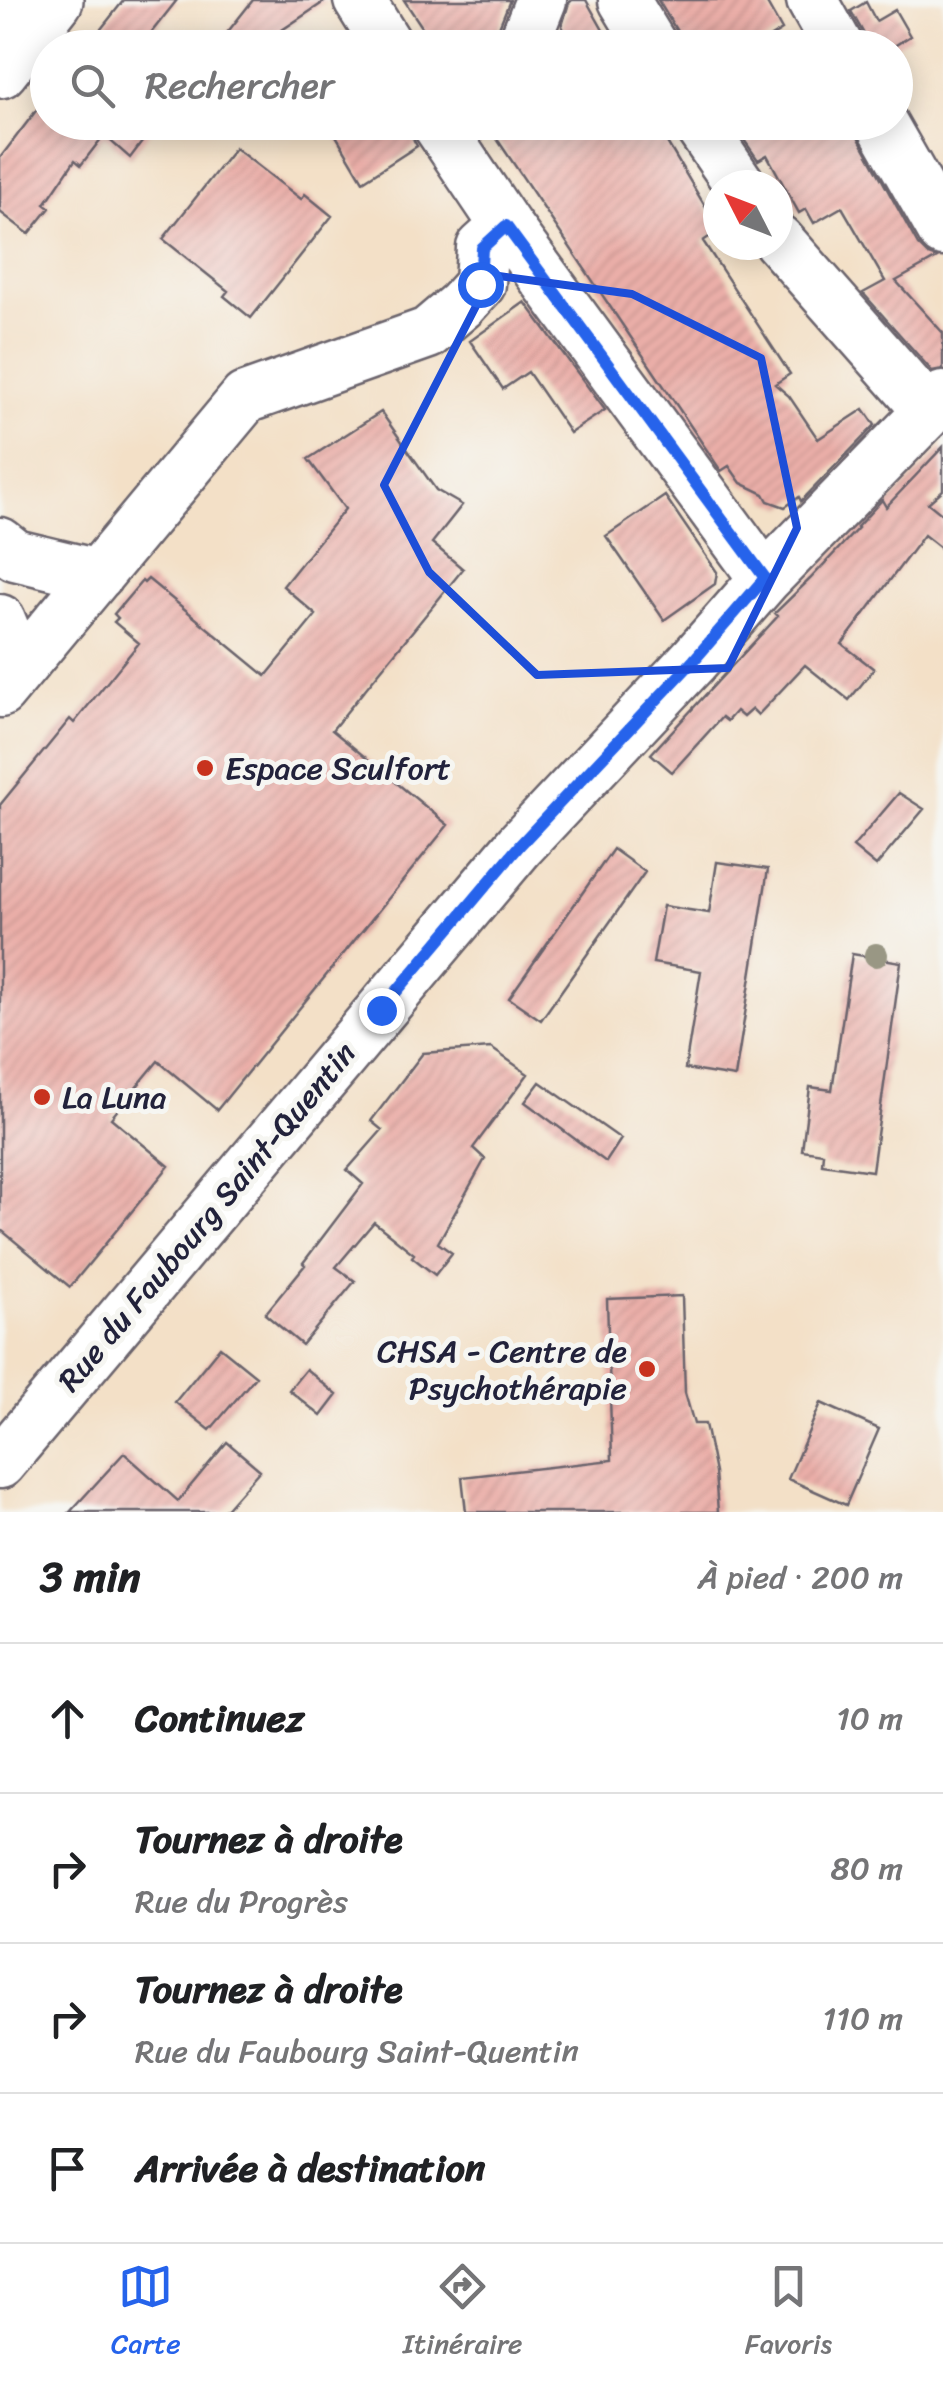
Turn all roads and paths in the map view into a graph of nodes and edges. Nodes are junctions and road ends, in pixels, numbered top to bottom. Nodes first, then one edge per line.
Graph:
1 (55, 0) edge
2 (359, 0) edge
3 (540, 0) edge
4 (624, 0) edge
5 (812, 0) edge
6 (31, 30) edge
7 (378, 30) edge
8 (529, 30) edge
9 (642, 30) edge
10 (829, 30) edge
11 (30, 32) edge
12 (0, 70) edge
13 (461, 140) edge
14 (709, 140) edge
15 (891, 140) edge
16 (730, 170) edge
17 (506, 226) junction
18 (943, 231) edge
19 (793, 256) edge
20 (936, 404) edge
21 (0, 544) edge
22 (98, 575) junction
23 (765, 578) junction
24 (0, 620) edge
25 (10, 680) edge
26 (0, 1463) edge

1 - 6 main road
2 - 7 street
3 - 8 street
4 - 9 street
5 - 10 street
11 - 12 main road
13 - 17 street
14 - 16 street
15 - 18 street
17 - 22 street
17 - 23 street
19 - 20 street
20 - 23 street, Rue du Faubourg Saint-Quentin
21 - 22 street
22 - 25 street
23 - 26 street, Rue du Faubourg Saint-Quentin
24 - 25 street

